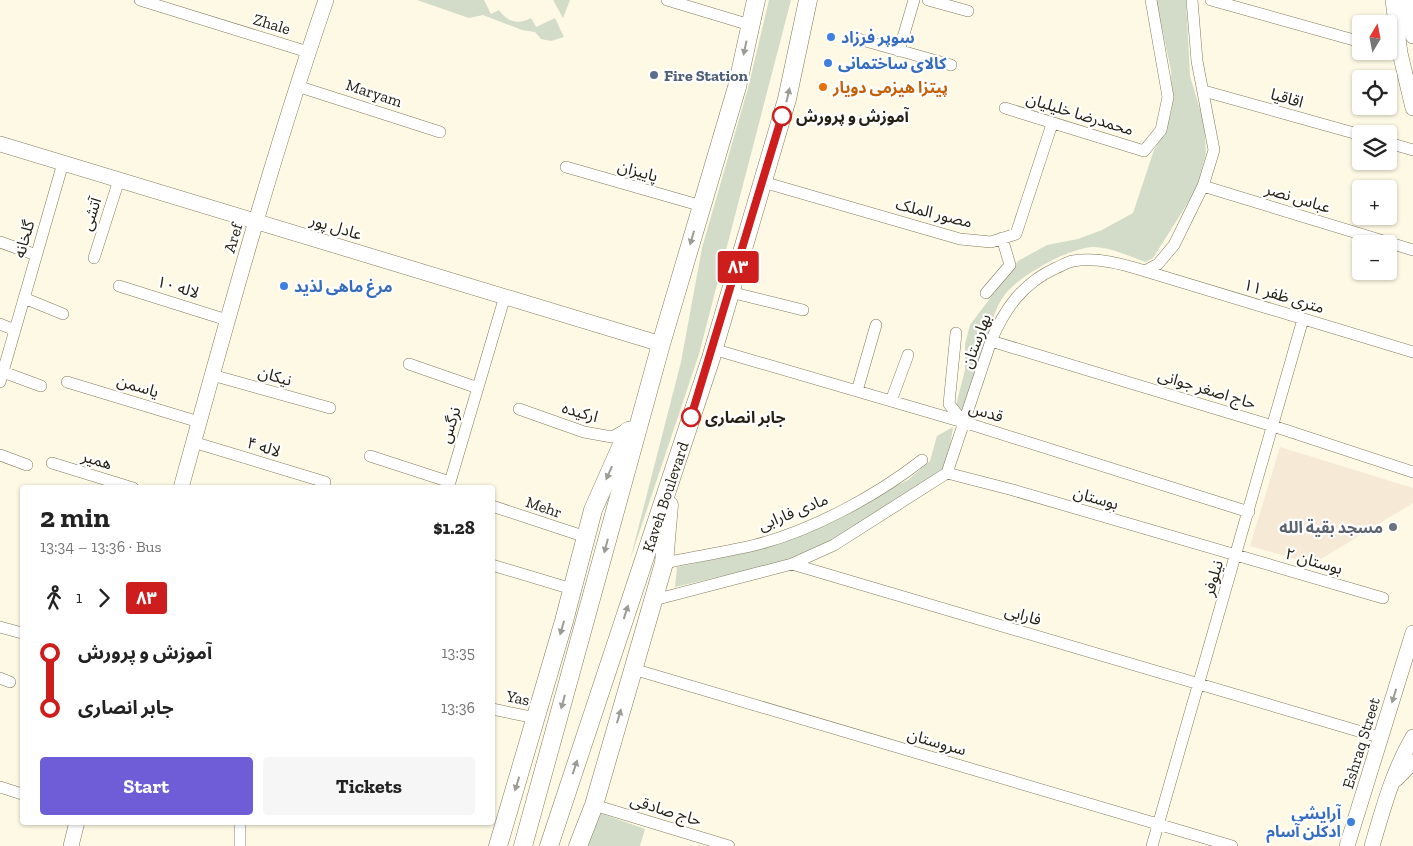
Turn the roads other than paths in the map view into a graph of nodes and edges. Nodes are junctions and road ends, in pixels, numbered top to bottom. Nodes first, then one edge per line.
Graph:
1 (140, 0) edge
2 (326, 0) edge
3 (667, 0) edge
4 (756, 0) edge
5 (808, 0) edge
6 (914, 0) edge
7 (928, 0) edge
8 (1151, 0) edge
9 (1192, 0) edge
10 (1211, 0) edge
11 (1405, 2) edge
12 (968, 12) dead end
13 (750, 25) junction
14 (1398, 33) edge
15 (1413, 36) edge
16 (855, 38) dead end
17 (1352, 39) edge
18 (899, 51) junction
19 (308, 52) junction
20 (1397, 60) edge
21 (951, 65) dead end
22 (297, 86) junction
23 (1204, 92) junction
24 (1005, 108) dead end
25 (1413, 108) edge
26 (1052, 124) junction
27 (440, 132) dead end
28 (1352, 133) edge
29 (0, 144) edge
30 (1397, 145) edge
31 (1413, 150) edge
32 (63, 163) junction
33 (566, 167) dead end
34 (119, 180) junction
35 (763, 182) junction
36 (1203, 186) junction
37 (702, 206) junction
38 (257, 221) junction
39 (1002, 238) junction
40 (0, 242) edge
41 (1413, 250) edge
42 (36, 255) junction
43 (94, 258) dead end
44 (1145, 271) junction
45 (119, 286) dead end
46 (730, 292) junction
47 (986, 293) dead end
48 (505, 296) junction
49 (24, 298) junction
50 (803, 310) dead end
51 (63, 314) dead end
52 (1303, 319) junction
53 (228, 320) junction
54 (0, 324) edge
55 (876, 325) dead end
56 (15, 330) junction
57 (956, 333) dead end
58 (991, 341) junction
59 (661, 344) junction
60 (713, 349) junction
61 (1413, 352) edge
62 (908, 356) dead end
63 (408, 364) dead end
64 (212, 375) junction
65 (2, 377) edge
66 (651, 380) junction
67 (67, 382) dead end
68 (42, 386) dead end
69 (478, 388) junction
70 (857, 391) junction
71 (891, 401) junction
72 (330, 408) dead end
73 (519, 409) dead end
74 (199, 422) junction
75 (962, 422) junction
76 (1273, 426) junction
77 (630, 427) junction
78 (193, 442) junction
79 (0, 455) edge
80 (370, 456) dead end
81 (922, 460) dead end
82 (52, 463) dead end
83 (26, 465) dead end
84 (1413, 472) edge
85 (946, 473) junction
86 (672, 476) junction
87 (325, 482) dead end
88 (123, 485) edge
89 (182, 485) edge
90 (495, 507) edge
91 (1249, 512) junction
92 (586, 537) junction
93 (1236, 556) junction
94 (664, 563) junction
95 (792, 564) junction
96 (495, 566) edge
97 (572, 589) junction
98 (1383, 598) dead end
99 (654, 600) junction
100 (0, 627) edge
101 (20, 632) edge
102 (1413, 633) edge
103 (1408, 650) junction
104 (633, 670) junction
105 (1413, 673) edge
106 (1199, 683) junction
107 (495, 710) edge
108 (536, 718) junction
109 (1413, 737) edge
110 (1382, 738) junction
111 (1413, 762) edge
112 (0, 787) edge
113 (1390, 788) junction
114 (20, 793) edge
115 (594, 805) junction
116 (1158, 824) junction
117 (76, 825) edge
118 (240, 825) edge
119 (581, 842) edge
120 (71, 846) edge
121 (240, 846) edge
122 (498, 846) edge
123 (523, 846) edge
124 (549, 846) edge
125 (729, 846) edge
126 (1152, 846) edge
127 (1232, 846) edge
128 (1347, 846) edge
129 (1372, 846) edge

1 - 19 street, Zhale
2 - 19 main road, Aref
3 - 13 street
4 - 13 main road
35 -> 5 main road, Kaveh Boulevard
6 - 18 street
7 - 12 street
8 - 26 street, محمدرضا خلیلیان
9 - 23 street
10 - 17 street
11 - 14 main road
11 - 15 main road
13 -> 37 main road
16 - 18 street
18 - 21 street
19 - 22 main road, Aref
20 - 25 main road
22 - 27 street, Maryam
22 - 38 main road, Aref
23 - 28 street, اقاقیا
23 - 36 street
24 - 26 street, محمدرضا خلیلیان
26 - 39 street
29 - 32 main road, عادل پور
30 - 31 street
32 - 34 main road, عادل پور
32 - 42 street, گلخانه
33 - 37 street, پاییزان
34 - 38 main road, عادل پور
34 - 43 street, آتشی
35 - 39 street, مصور الملک
35 - 46 main road, Kaveh Boulevard
36 - 41 street, عباس نصر
36 - 44 street
37 -> 59 main road
38 - 48 main road, عادل پور
38 - 53 main road, Aref
39 - 47 street
40 - 42 street
42 - 49 street, گلخانه
44 - 52 street, ۱۱ متری ظفر
44 - 58 street, بهارستان
45 - 53 street, لاله ۱۰
46 - 50 street
46 - 60 main road, Kaveh Boulevard
48 - 59 main road, عادل پور
48 - 69 street, نرگس
49 - 51 street
49 - 56 street, گلخانه
52 - 61 street, ۱۱ متری ظفر
52 - 76 street, نیلوفر
53 - 64 main road, Aref
54 - 56 street
55 - 70 street
56 - 65 street, گلخانه
57 - 75 street
58 - 75 street, بهارستان
58 - 76 street, حاج اصغر جوانی
59 - 66 main road
60 - 70 street, قدس
60 - 86 main road, Kaveh Boulevard
62 - 71 street
63 - 69 street
64 - 72 street, نیکان
64 - 74 main road, Aref
65 - 68 street
66 - 77 main road
66 -> 123 main road
67 - 74 street, یاسمن
69 - 80 street, نرگس
70 - 71 street, قدس
71 - 75 street, قدس
73 - 77 street, ارکیده
74 - 78 main road, Aref
75 - 85 street, بهارستان
75 - 91 street, قدس
76 - 84 street, حاج اصغر جوانی
76 - 91 street, نیلوفر
77 -> 92 main road
78 - 87 street, لاله ۴
78 - 89 main road, Aref
79 - 83 street
81 - 94 street, مادی فارابی
82 - 88 street, همیر
85 - 93 street, بوستان
85 - 95 street
86 - 94 main road
124 -> 86 main road, Kaveh Boulevard
90 - 92 street, Mehr
91 - 93 street, نیلوفر
92 - 97 main road
93 - 98 street, بوستان ۲
93 - 106 street, نیلوفر
94 - 99 main road
95 - 99 street
95 - 106 street, فارابی
96 - 97 street
97 -> 108 main road
99 - 104 main road
100 - 101 street
102 - 103 main road, Eshraq Street
103 - 105 main road
103 -> 110 main road, Eshraq Street
115 -> 104 main road
104 - 116 street, سروستان
106 - 110 street, فارابی
106 - 116 street, نیلوفر
107 - 108 street, Yas
108 -> 122 main road
109 - 113 main road
110 - 128 main road, Eshraq Street
111 - 113 main road
112 - 114 street
113 - 129 main road
115 - 119 main road
115 - 125 street, حاج صادقی
116 - 126 street, نیلوفر
116 - 127 street, سروستان
117 - 120 main road
118 - 121 street

